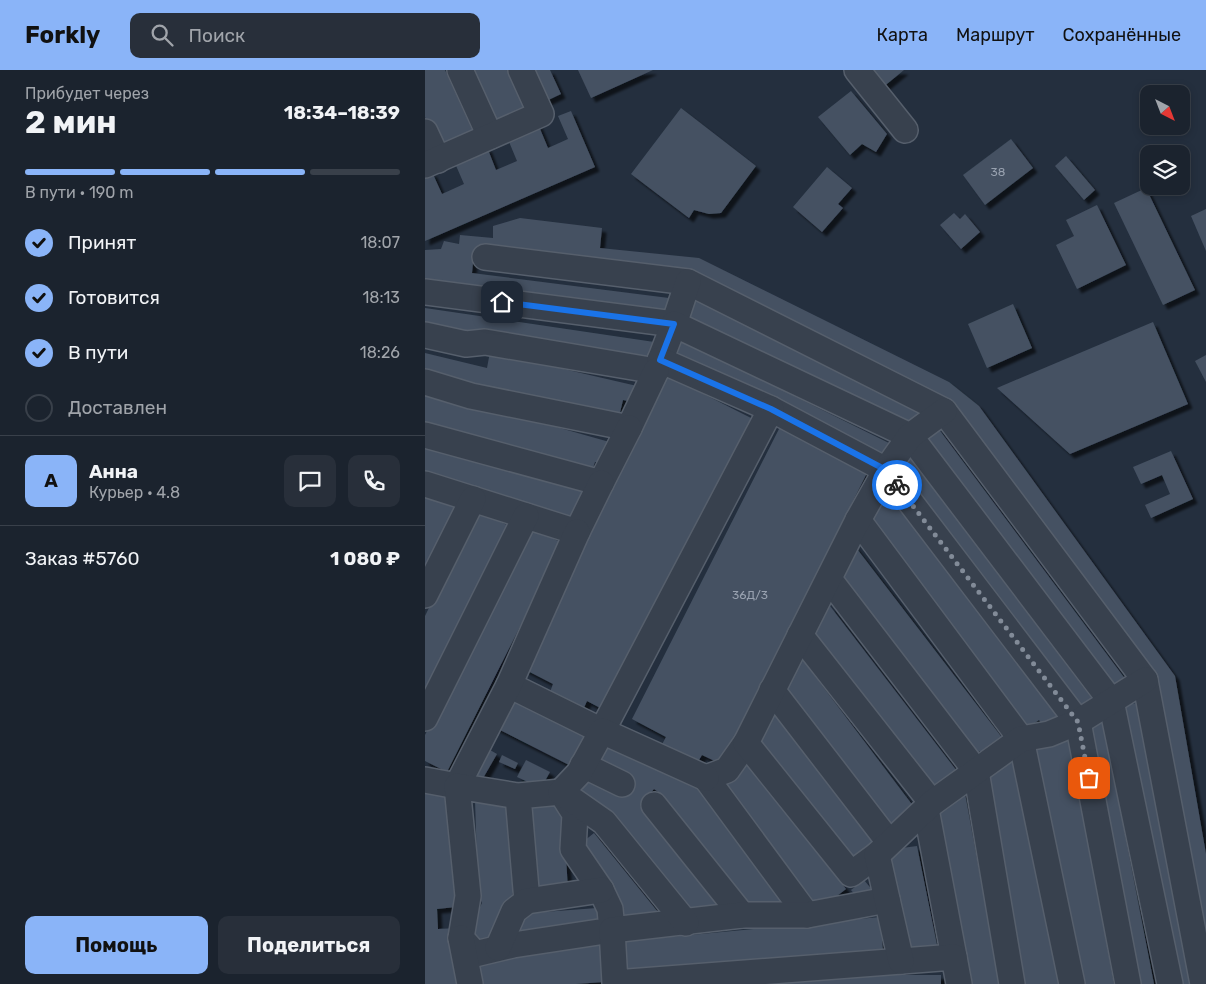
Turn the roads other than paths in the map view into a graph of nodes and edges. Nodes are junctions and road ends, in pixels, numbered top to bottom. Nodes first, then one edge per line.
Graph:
1 (460, 70) edge
2 (521, 70) edge
3 (857, 70) edge
4 (905, 130) dead end
5 (425, 132) edge
6 (490, 136) junction
7 (431, 162) edge
8 (485, 257) dead end
9 (688, 282) junction
10 (425, 292) edge
11 (674, 324) junction
12 (425, 335) edge
13 (658, 366) junction
14 (425, 382) edge
15 (771, 409) junction
16 (944, 412) junction
17 (629, 428) junction
18 (425, 435) edge
19 (910, 436) junction
20 (886, 470) junction
21 (601, 483) junction
22 (425, 484) edge
23 (473, 499) junction
24 (526, 516) junction
25 (858, 520) junction
26 (577, 532) junction
27 (829, 579) junction
28 (425, 595) edge
29 (800, 635) junction
30 (1145, 680) junction
31 (509, 685) junction
32 (772, 690) junction
33 (1111, 701) junction
34 (425, 718) edge
35 (1078, 722) junction
36 (602, 732) junction
37 (1021, 739) junction
38 (746, 743) junction
39 (583, 765) junction
40 (976, 771) junction
41 (706, 778) junction
42 (425, 780) edge
43 (622, 784) dead end
44 (457, 786) junction
45 (561, 792) junction
46 (518, 796) junction
47 (654, 805) dead end
48 (929, 806) junction
49 (883, 848) junction
50 (601, 890) junction
51 (887, 900) junction
52 (527, 901) junction
53 (742, 915) junction
54 (807, 915) junction
55 (685, 923) junction
56 (612, 930) junction
57 (461, 938) junction
58 (498, 948) junction
59 (954, 957) junction
60 (901, 961) junction
61 (470, 984) edge
62 (615, 984) edge
63 (959, 984) edge
64 (1012, 984) edge
65 (1073, 984) edge
66 (1128, 984) edge
67 (1170, 984) edge
68 (1203, 984) edge

1 - 6 lane
2 - 6 lane
3 - 4 lane
5 - 7 lane
6 - 7 lane
8 - 9 lane
9 - 11 lane
9 - 16 lane
10 - 11 lane
11 - 13 lane
11 - 19 lane
12 - 13 lane
13 - 15 lane
13 - 17 lane
14 - 17 lane
15 - 20 lane
15 - 36 lane
16 - 19 lane
16 - 30 lane
17 - 21 lane
18 - 21 lane
19 - 20 lane
19 - 33 lane
20 - 25 lane
20 - 35 lane
21 - 26 lane
22 - 23 lane
23 - 24 lane
23 - 28 lane
24 - 26 lane
24 - 34 lane
25 - 27 lane
25 - 37 lane
26 - 31 lane
27 - 29 lane
27 - 40 lane
29 - 32 lane
29 - 48 lane
30 - 33 lane
30 - 68 lane
31 - 36 lane
31 - 44 lane
32 - 38 lane
32 - 49 lane
33 - 35 lane
33 - 67 lane
35 - 37 lane
35 - 66 lane
36 - 39 lane
36 - 41 lane
37 - 40 lane
37 - 65 lane
38 - 41 lane
38 - 49 lane
39 - 43 lane
39 - 45 lane
40 - 48 lane
40 - 64 lane
41 - 54 lane
42 - 44 lane
44 - 46 lane
44 - 57 lane
45 - 46 lane
45 - 50 lane
45 - 55 lane
46 - 52 lane
47 - 53 lane
48 - 49 lane
48 - 59 lane
49 - 51 lane
50 - 52 lane
50 - 56 lane
51 - 54 lane
51 - 60 lane
52 - 58 lane
53 - 54 lane
53 - 55 lane
55 - 56 lane
56 - 58 lane
56 - 62 lane
57 - 58 lane
57 - 61 lane
59 - 60 lane
59 - 63 lane
60 - 62 lane

